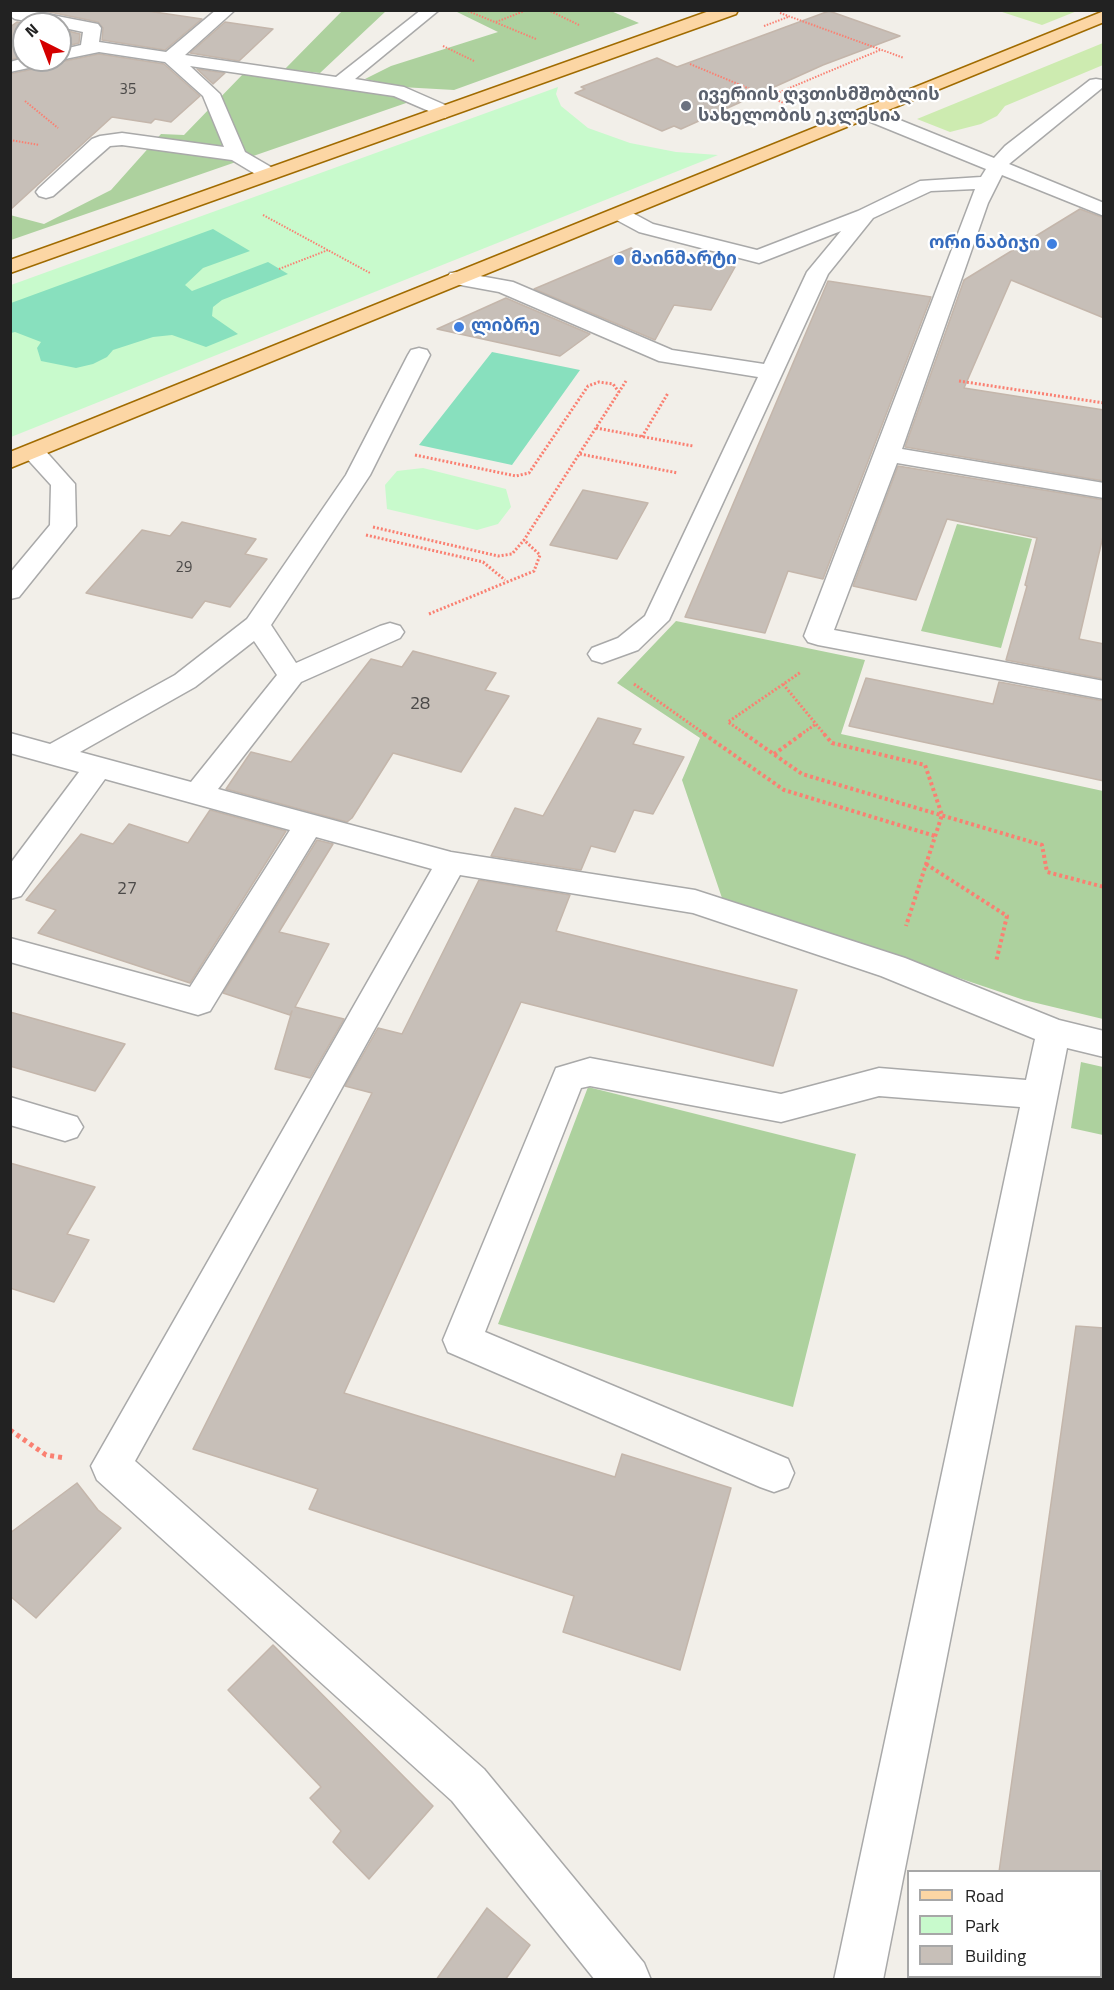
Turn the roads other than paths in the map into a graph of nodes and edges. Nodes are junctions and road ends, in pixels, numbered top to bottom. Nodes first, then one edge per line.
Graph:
1 (13, 10) edge
2 (227, 10) edge
3 (730, 10) edge
4 (430, 11) edge
5 (702, 14) edge
6 (1104, 16) edge
7 (90, 48) junction
8 (72, 52) edge
9 (170, 58) junction
10 (339, 82) junction
11 (1096, 84) dead end
12 (446, 112) junction
13 (867, 114) junction
14 (237, 155) junction
15 (269, 174) junction
16 (993, 175) junction
17 (46, 192) dead end
18 (1104, 210) edge
19 (620, 214) junction
20 (866, 214) junction
21 (10, 267) edge
22 (458, 278) junction
23 (419, 355) dead end
24 (770, 372) junction
25 (888, 454) junction
26 (22, 456) edge
27 (1104, 491) edge
28 (20, 568) edge
29 (10, 591) edge
30 (257, 625) junction
31 (390, 632) road end
32 (602, 654) road end
33 (291, 676) junction
34 (1104, 690) edge
35 (10, 743) edge
36 (53, 755) junction
37 (98, 767) junction
38 (198, 794) junction
39 (309, 824) junction
40 (451, 863) junction
41 (10, 888) edge
42 (10, 950) edge
43 (1053, 1032) junction
44 (1104, 1044) edge
45 (1040, 1095) junction
46 (10, 1111) edge
47 (65, 1127) dead end
48 (774, 1473) dead end
49 (627, 1980) edge
50 (858, 1980) edge

1 - 7 street
2 - 9 street
3 - 5 main road
4 - 10 street
5 - 12 main road
6 - 13 main road
7 - 8 street
7 - 9 street
9 - 10 street
9 - 14 street
10 - 12 street
11 - 16 street
12 - 15 main road
13 - 16 street
13 - 19 main road
14 - 15 street
14 - 17 street
15 - 21 main road
16 - 18 street
16 - 20 street
16 - 25 street
19 - 20 street
19 - 22 main road
20 - 24 street
22 - 24 street
22 - 26 main road
23 - 30 street
24 - 32 street
25 - 27 street
25 - 34 street
26 - 28 street
28 - 29 street
30 - 33 street
30 - 36 street
31 - 33 street
33 - 38 street
35 - 36 street
36 - 37 street
37 - 38 street
37 - 41 street
38 - 39 street
39 - 40 street
39 - 42 street
40 - 43 street
40 - 49 street
43 - 44 street
43 - 45 street
45 - 48 street
45 - 50 street
46 - 47 street

